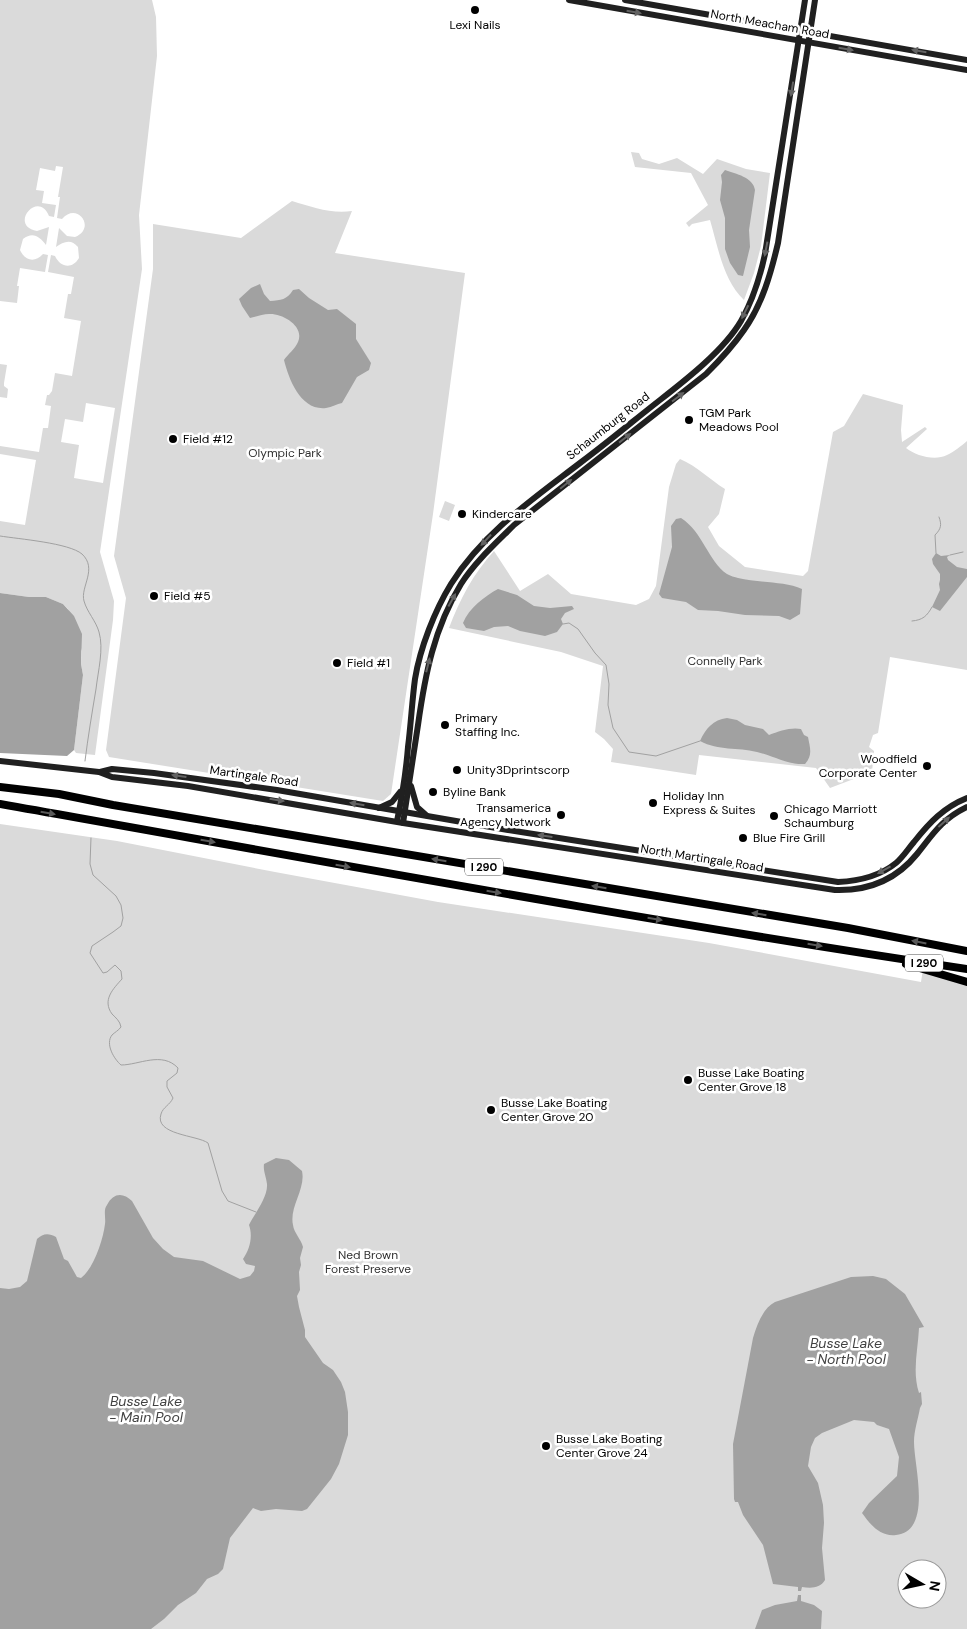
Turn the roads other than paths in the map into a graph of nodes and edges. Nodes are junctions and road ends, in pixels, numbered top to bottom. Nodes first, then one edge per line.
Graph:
1 (569, 0) edge
2 (625, 0) edge
3 (805, 0) edge
4 (815, 0) edge
5 (801, 30) junction
6 (810, 32) junction
7 (800, 41) junction
8 (808, 42) junction
9 (967, 60) edge
10 (967, 70) edge
11 (0, 762) edge
12 (99, 772) junction
13 (409, 779) junction
14 (0, 787) edge
15 (402, 788) junction
16 (967, 798) edge
17 (0, 804) edge
18 (967, 807) edge
19 (379, 808) junction
20 (402, 812) junction
21 (427, 816) junction
22 (400, 822) junction
23 (967, 951) edge
24 (880, 956) junction
25 (967, 969) edge
26 (967, 982) edge

1 -> 7 street, North Meacham Road
2 - 5 street, North Meacham Road
3 - 5 street, Schaumburg Road
4 - 6 street, Schaumburg Road
5 - 6 street, North Meacham Road
5 - 7 street, Schaumburg Road
6 - 8 street, Schaumburg Road
9 -> 6 street, North Meacham Road
7 - 8 street, North Meacham Road
7 -> 15 street, Schaumburg Road
8 -> 10 street, North Meacham Road
13 -> 8 street, Schaumburg Road
11 - 12 street, Martingale Road
19 -> 12 street, Martingale Road
12 -> 22 street, Martingale Road
13 - 20 street, Schaumburg Road
13 - 21 street
23 -> 14 highway, I 290
15 - 19 street
15 - 20 street, Schaumburg Road
16 -> 21 street, North Martingale Road
17 -> 24 highway, I 290
22 -> 18 street, North Martingale Road
19 - 20 street, Martingale Road
20 - 21 street, North Martingale Road
20 - 22 street, Schaumburg Road
24 - 25 highway, I 290
24 - 26 highway

